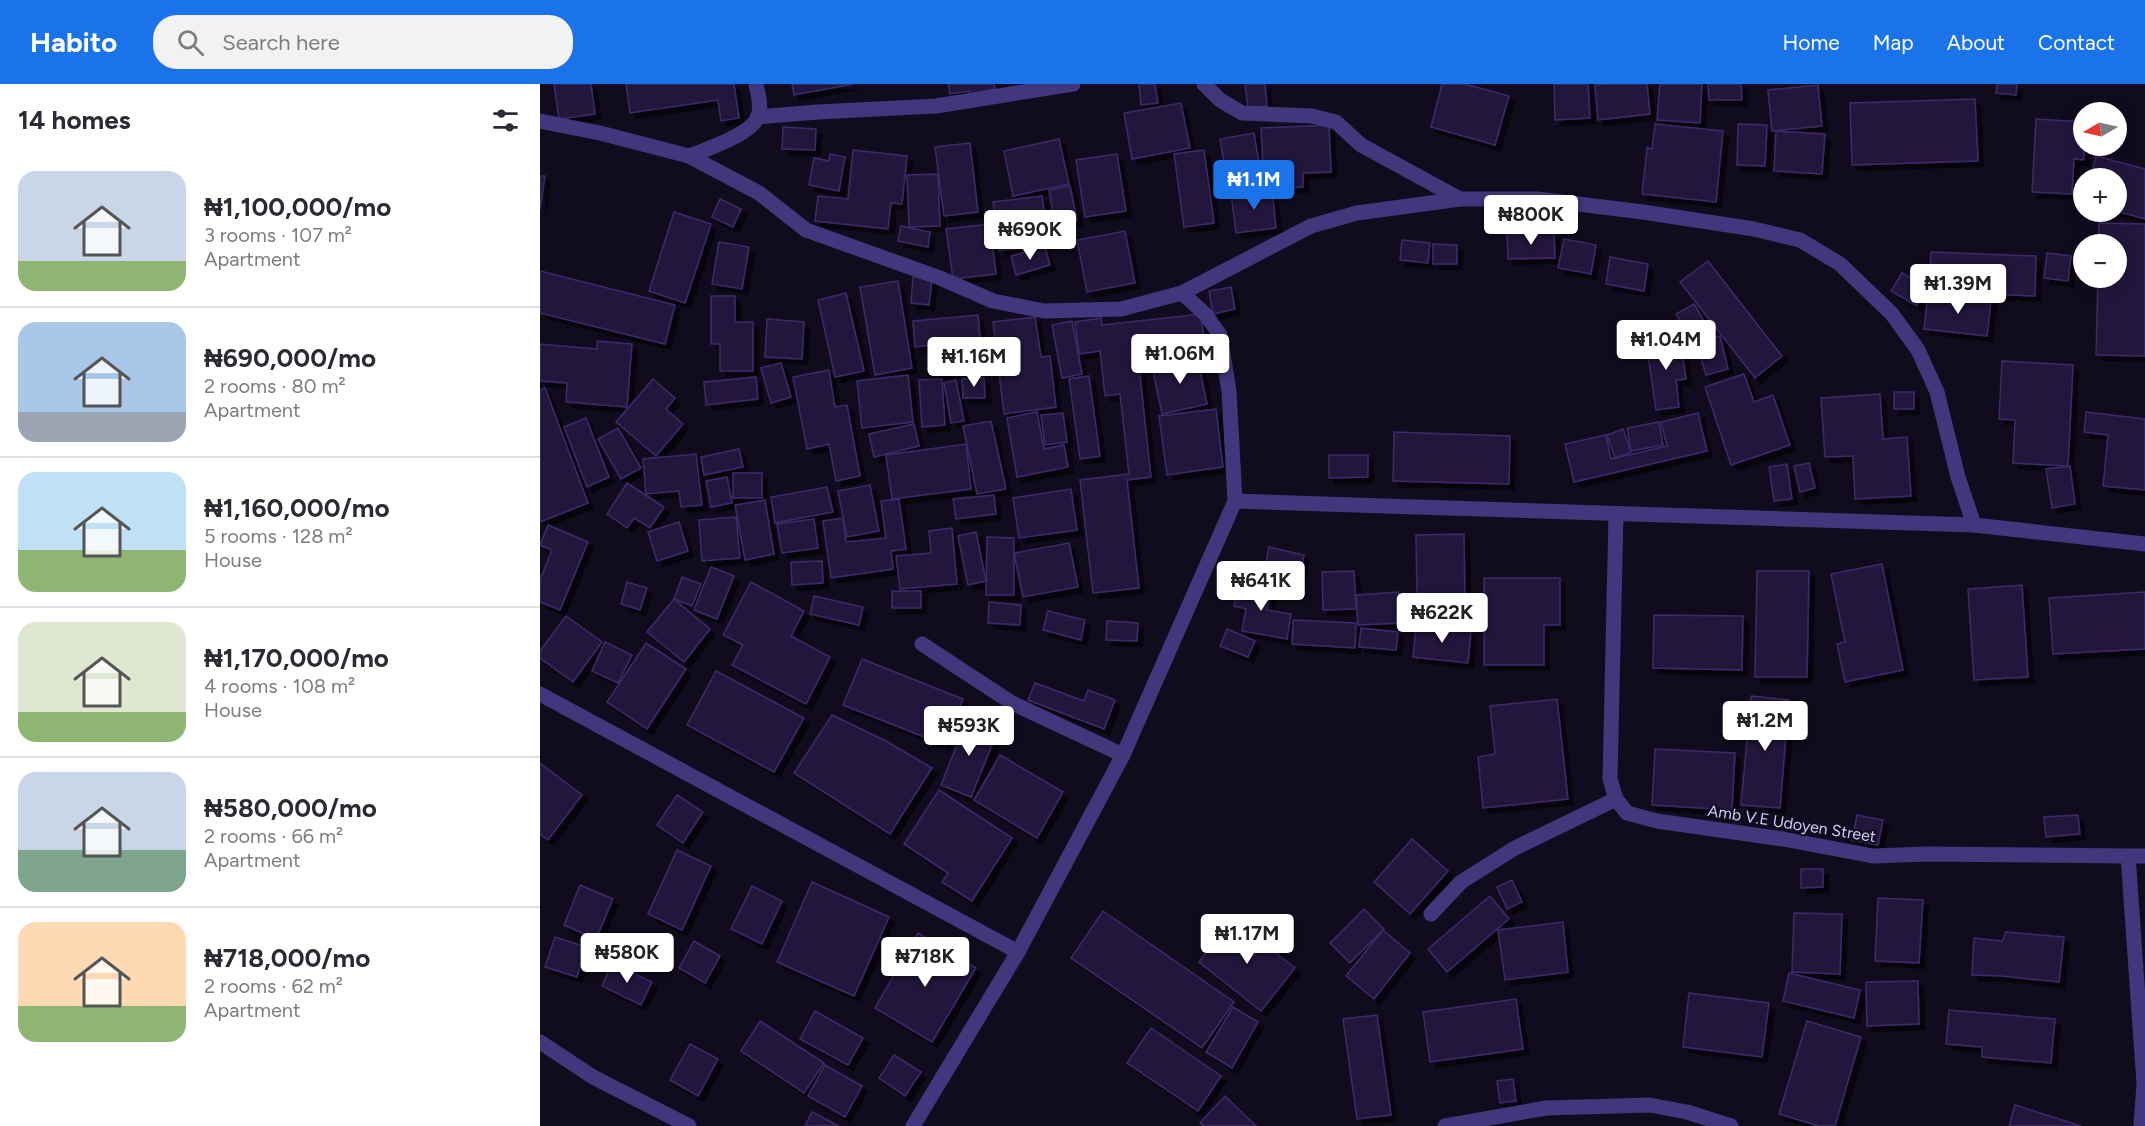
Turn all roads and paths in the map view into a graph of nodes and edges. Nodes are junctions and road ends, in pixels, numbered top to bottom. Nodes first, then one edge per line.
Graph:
1 (756, 84) edge
2 (1073, 84) edge
3 (1204, 84) edge
4 (757, 117) junction
5 (540, 121) edge
6 (689, 156) junction
7 (1460, 199) junction
8 (1182, 293) junction
9 (1235, 501) junction
10 (1616, 514) junction
11 (1974, 525) junction
12 (2145, 544) edge
13 (922, 644) dead end
14 (540, 694) edge
15 (1123, 755) junction
16 (1616, 799) junction
17 (2128, 855) junction
18 (2145, 856) edge
19 (1431, 914) dead end
20 (1018, 952) junction
21 (540, 1042) edge
22 (689, 1126) edge
23 (913, 1126) edge
24 (1445, 1126) edge
25 (1731, 1126) edge
26 (2141, 1126) edge

1 - 4 street
2 - 4 street
3 - 7 street
4 - 6 street
5 - 6 street
6 - 8 street
7 - 8 street
7 - 11 street
8 - 9 street
9 - 10 street
9 - 15 street
10 - 11 street
10 - 16 street
11 - 12 street
13 - 15 street
14 - 20 street
15 - 20 street
16 - 17 street, Amb V.E Udoyen Street
16 - 19 street
17 - 18 street, Amb V.E Udoyen Street
17 - 26 street
20 - 23 street
21 - 22 street
24 - 25 street

